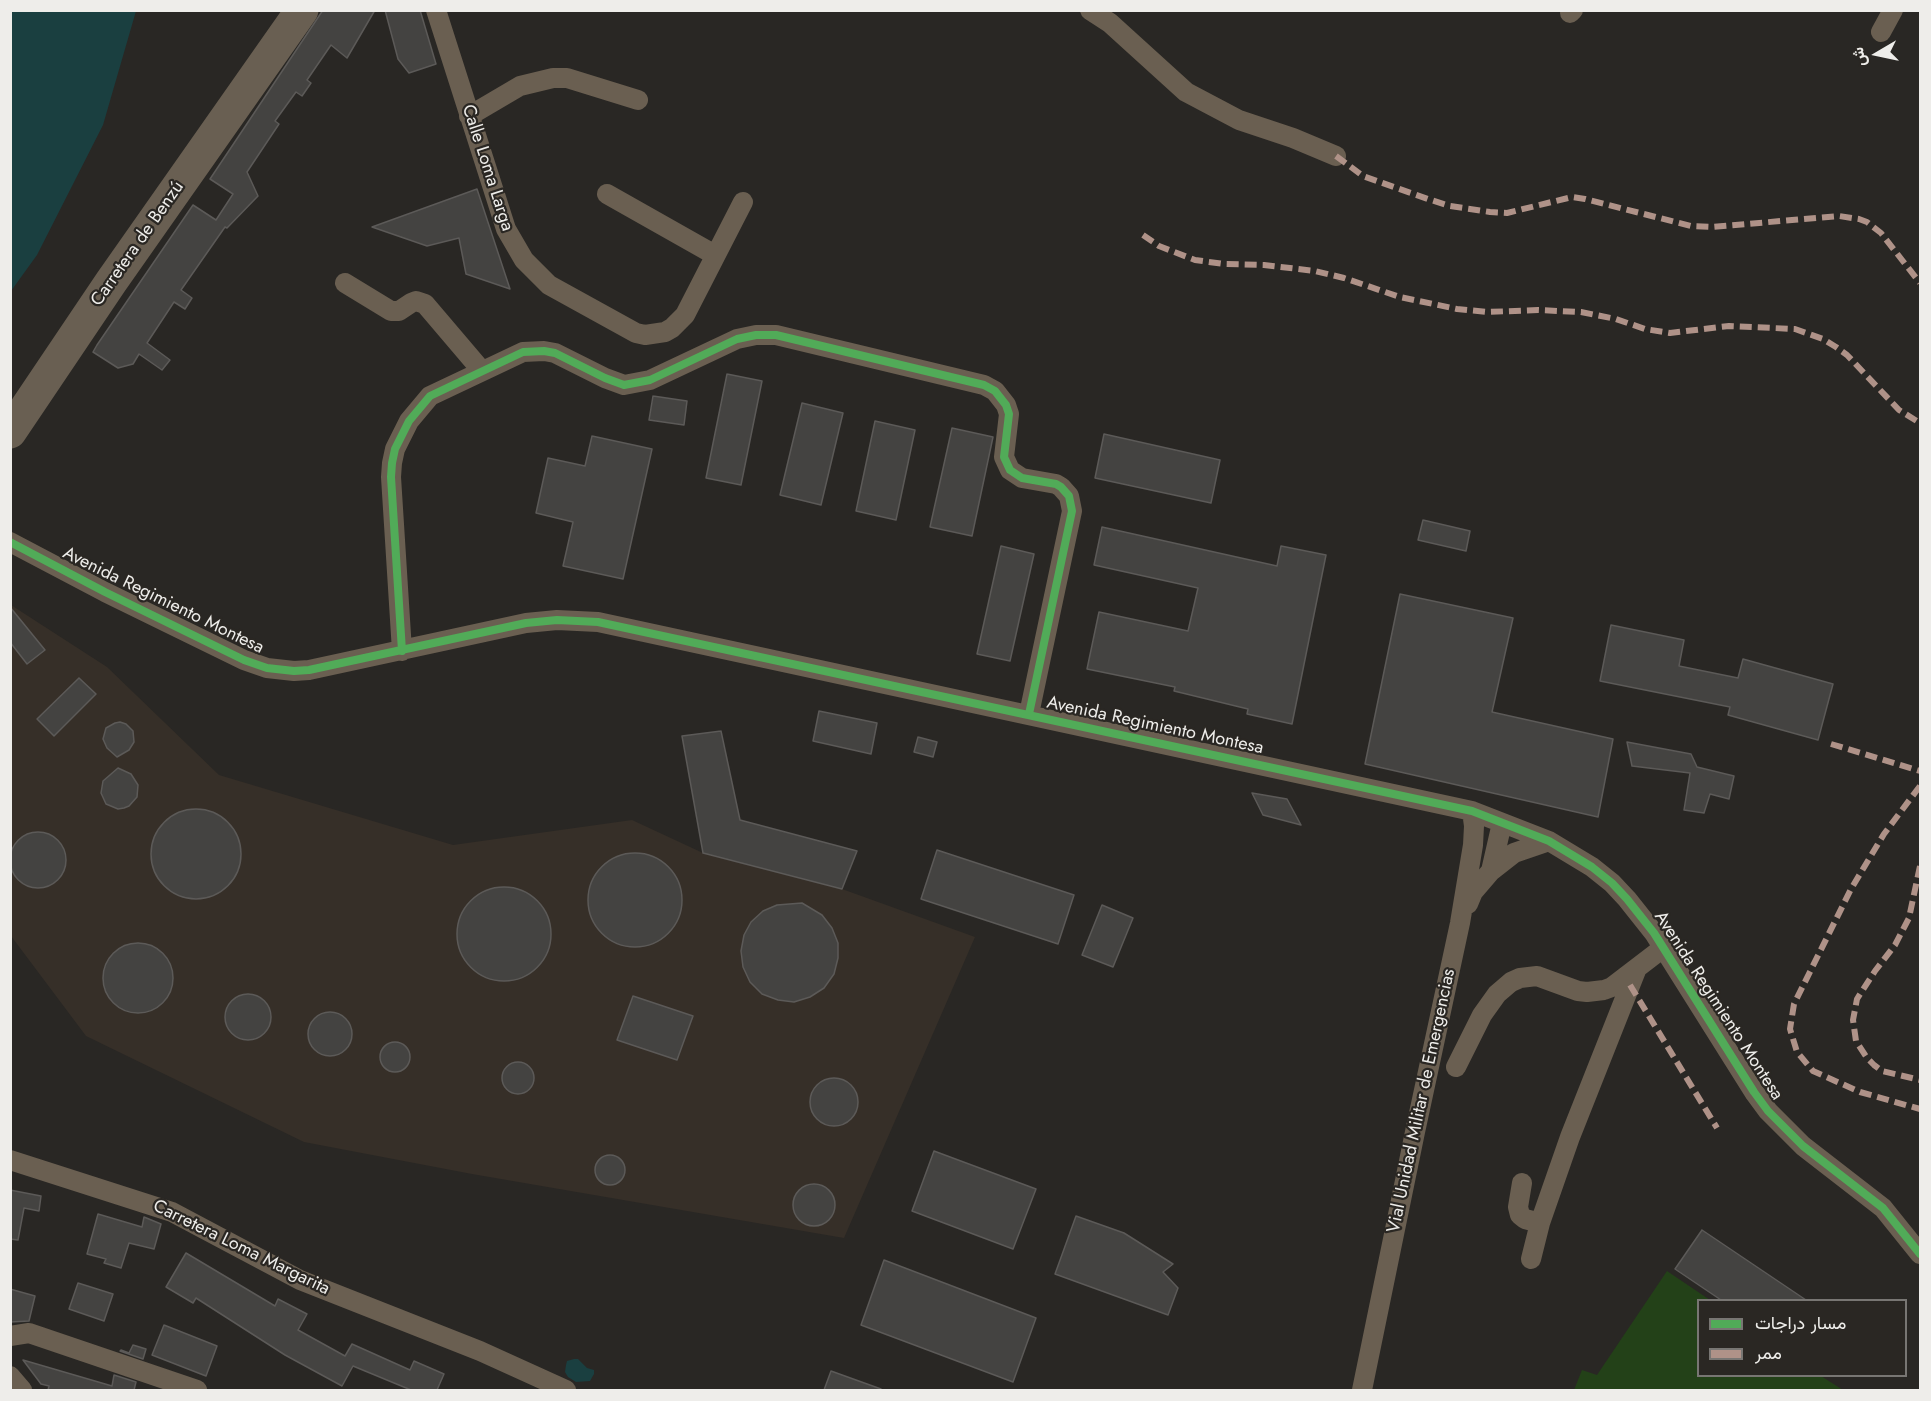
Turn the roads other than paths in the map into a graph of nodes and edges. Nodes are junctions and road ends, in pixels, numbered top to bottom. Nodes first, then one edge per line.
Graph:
1 (279, 10) edge
2 (302, 10) edge
3 (436, 10) edge
4 (1090, 10) edge
5 (1893, 10) edge
6 (1881, 32) dead end
7 (269, 58) junction
8 (638, 100) dead end
9 (469, 116) junction
10 (1336, 156) dead end
11 (607, 194) dead end
12 (743, 202) dead end
13 (715, 255) junction
14 (345, 283) dead end
15 (482, 371) junction
16 (10, 432) edge
17 (10, 542) edge
18 (402, 651) junction
19 (1029, 714) junction
20 (1472, 811) junction
21 (1502, 823) junction
22 (1549, 841) junction
23 (1491, 871) junction
24 (1460, 923) junction
25 (1663, 948) junction
26 (1637, 968) junction
27 (1456, 1067) dead end
28 (10, 1160) edge
29 (1522, 1183) dead end
30 (1540, 1223) junction
31 (1920, 1254) edge
32 (1531, 1259) dead end
33 (10, 1336) edge
34 (10, 1376) edge
35 (22, 1390) edge
36 (197, 1390) edge
37 (566, 1390) edge
38 (1362, 1390) edge

1 - 7 street
2 - 7 highway, Carretera de Benzú
3 - 9 street, Calle Loma Larga
4 - 10 street
5 - 6 street
7 - 16 highway, Carretera de Benzú
8 - 9 street
9 - 13 street, Calle Loma Larga
11 - 13 street
12 - 13 street, Calle Loma Larga
14 - 15 street
15 - 18 street
15 - 19 street
17 - 18 street, Avenida Regimiento Montesa
18 - 19 street, Avenida Regimiento Montesa
19 - 20 street, Avenida Regimiento Montesa
20 - 21 street, Avenida Regimiento Montesa
20 - 24 street, Vial Unidad Militar de Emergencias
21 - 22 street, Avenida Regimiento Montesa
21 - 23 street
22 - 23 street
22 - 25 street, Avenida Regimiento Montesa
23 - 24 street
24 - 38 street, Vial Unidad Militar de Emergencias
25 - 26 street
25 - 31 street, Avenida Regimiento Montesa
26 - 27 street
26 - 30 street
28 - 37 street, Carretera Loma Margarita
29 - 30 street
30 - 32 street
33 - 36 street
34 - 35 street

